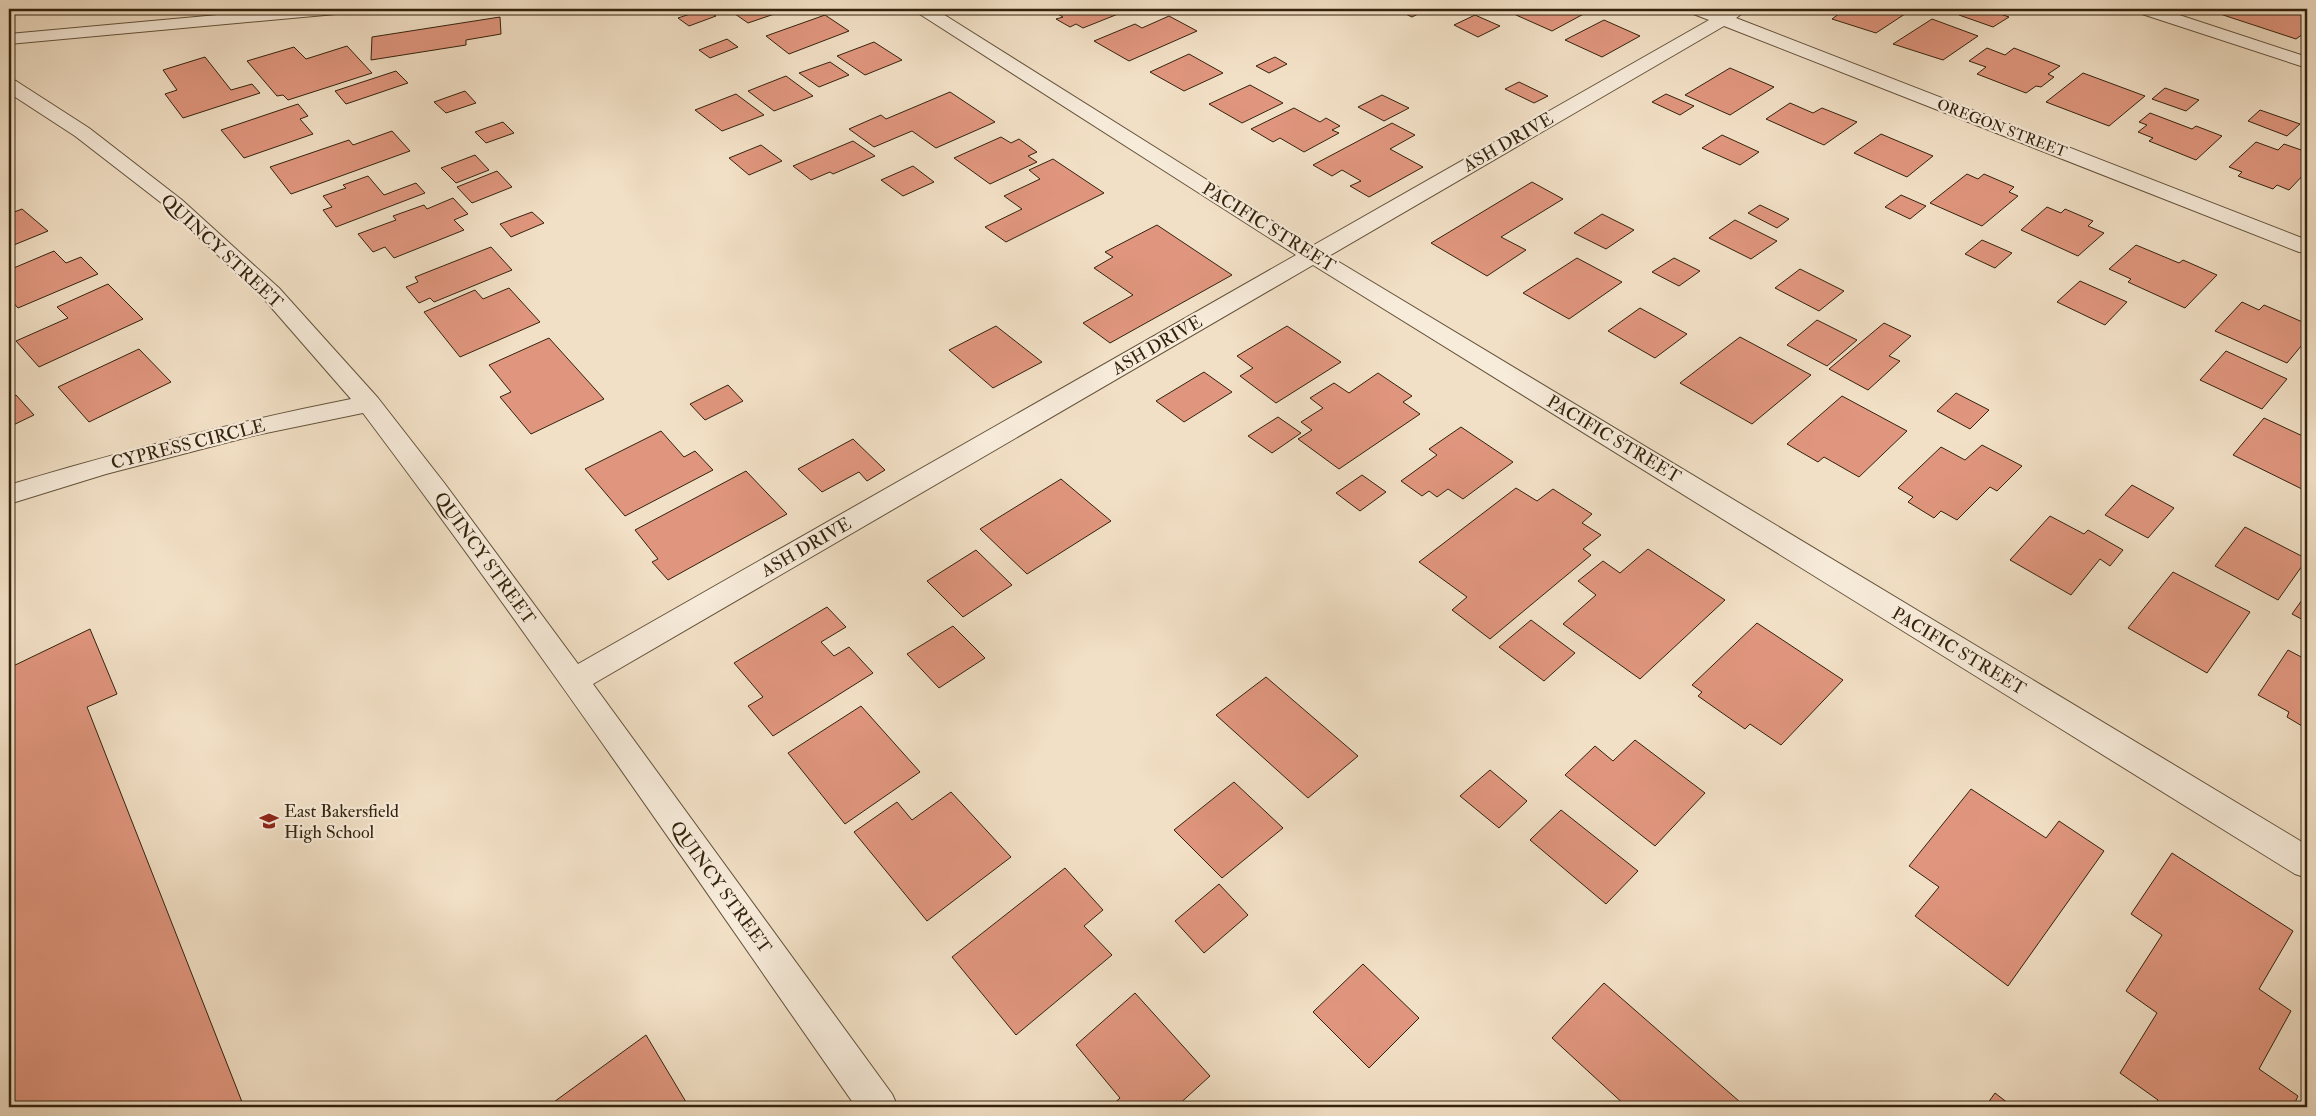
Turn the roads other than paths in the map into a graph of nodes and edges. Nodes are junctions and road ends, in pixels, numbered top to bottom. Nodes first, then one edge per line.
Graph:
1 (336, 9) edge
2 (924, 9) edge
3 (1697, 9) edge
4 (2145, 9) edge
5 (1731, 14) edge
6 (9, 39) edge
7 (2307, 62) edge
8 (9, 86) edge
9 (2307, 247) edge
10 (1312, 255) junction
11 (369, 404) junction
12 (9, 495) edge
13 (574, 681) junction
14 (2307, 864) edge
15 (879, 1107) edge

1 - 6 street
2 - 10 street, PACIFIC STREET
3 - 5 street, OREGON STREET
4 - 7 street
5 - 9 street, OREGON STREET
5 - 10 street, ASH DRIVE
8 - 11 street, QUINCY STREET
10 - 13 street, ASH DRIVE
10 - 14 street, PACIFIC STREET
11 - 12 street, CYPRESS CIRCLE
11 - 13 street, QUINCY STREET
13 - 15 street, QUINCY STREET

